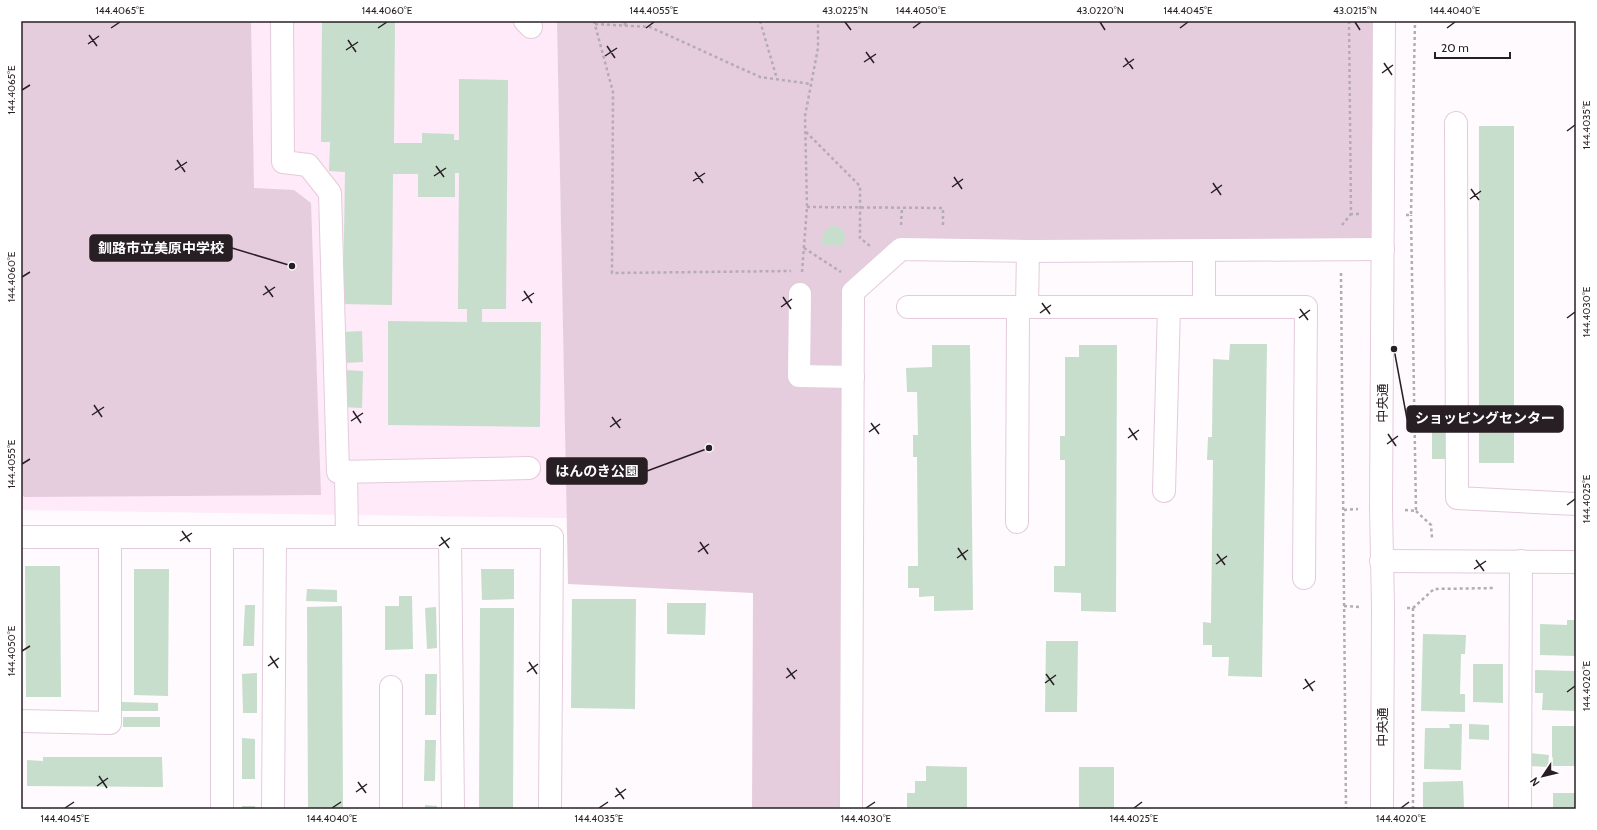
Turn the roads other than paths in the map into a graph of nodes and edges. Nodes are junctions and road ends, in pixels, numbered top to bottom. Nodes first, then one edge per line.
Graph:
1 (282, 21) edge
2 (1384, 21) edge
3 (1456, 123) dead end
4 (1383, 249) junction
5 (1204, 250) junction
6 (1028, 251) junction
7 (800, 294) dead end
8 (908, 307) dead end
9 (1022, 307) junction
10 (1169, 307) junction
11 (1204, 307) junction
12 (853, 377) junction
13 (529, 468) dead end
14 (346, 472) junction
15 (1164, 491) dead end
16 (1576, 504) edge
17 (1017, 522) dead end
18 (21, 537) edge
19 (110, 537) junction
20 (222, 537) junction
21 (275, 537) junction
22 (347, 537) junction
23 (450, 537) junction
24 (1381, 561) junction
25 (1521, 561) junction
26 (1576, 562) edge
27 (1304, 578) dead end
28 (391, 687) dead end
29 (21, 721) edge
30 (222, 809) edge
31 (273, 809) edge
32 (391, 809) edge
33 (453, 809) edge
34 (550, 809) edge
35 (851, 809) edge
36 (1382, 809) edge
37 (1520, 809) edge

1 - 14 street
2 - 4 street, 中央通
3 - 16 street
4 - 5 street
4 - 24 street, 中央通
5 - 6 street
5 - 11 street
6 - 9 street
6 - 12 street
7 - 12 street
8 - 9 street
9 - 10 street
9 - 17 street
10 - 11 street
10 - 15 street
11 - 27 street
12 - 35 street
13 - 14 street
14 - 22 street
18 - 19 street
19 - 20 street
19 - 29 street
20 - 21 street
20 - 30 street
21 - 22 street
21 - 31 street
22 - 23 street
23 - 33 street
23 - 34 street
24 - 25 street
24 - 36 street, 中央通
25 - 26 street
25 - 37 street
28 - 32 street

